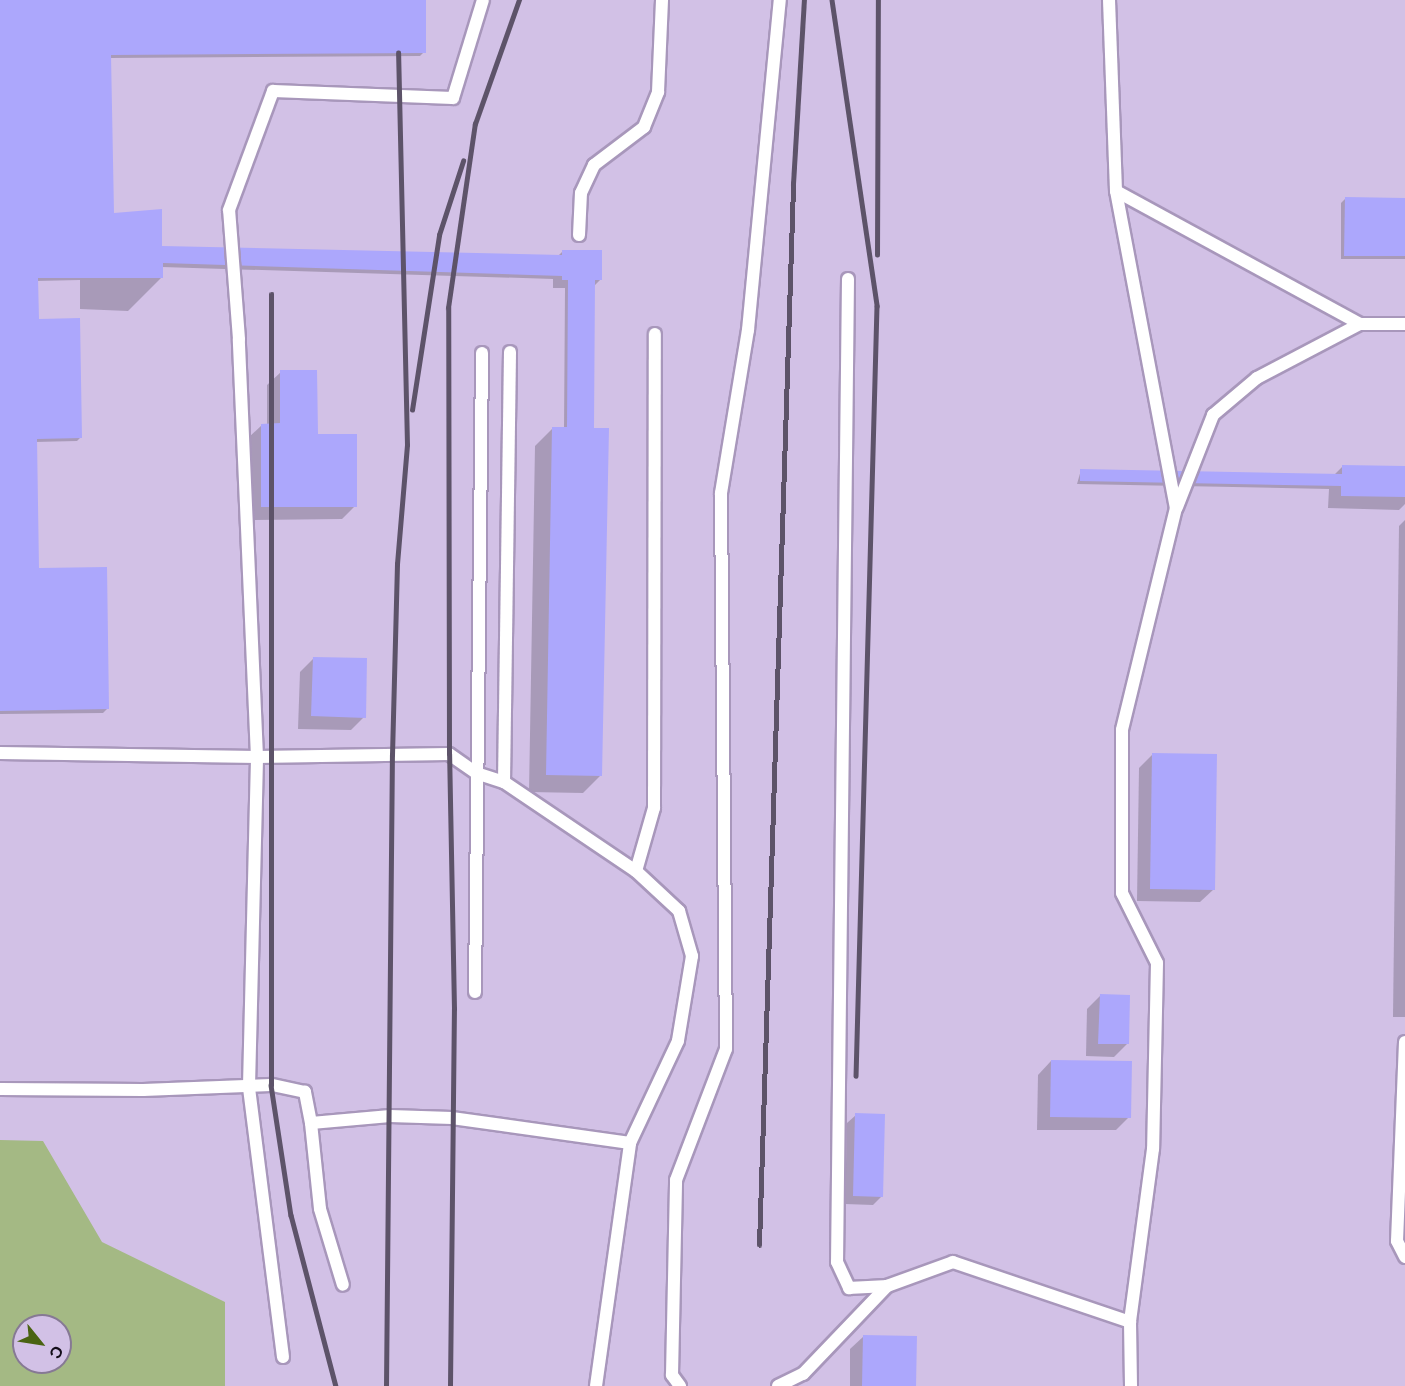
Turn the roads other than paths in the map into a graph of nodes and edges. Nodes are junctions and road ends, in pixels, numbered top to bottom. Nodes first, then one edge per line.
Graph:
1 (483, 0) edge
2 (662, 0) edge
3 (780, 0) edge
4 (1109, 0) edge
5 (1116, 191) junction
6 (579, 235) dead end
7 (848, 279) dead end
8 (1360, 324) junction
9 (1405, 324) edge
10 (655, 334) dead end
11 (510, 352) dead end
12 (482, 353) dead end
13 (1176, 508) junction
14 (0, 753) edge
15 (257, 757) junction
16 (476, 773) junction
17 (504, 782) junction
18 (636, 871) junction
19 (475, 992) dead end
20 (1405, 1042) edge
21 (249, 1086) junction
22 (0, 1089) edge
23 (311, 1123) junction
24 (630, 1143) junction
25 (1405, 1257) edge
26 (343, 1285) dead end
27 (887, 1286) junction
28 (1130, 1322) junction
29 (283, 1357) dead end
30 (596, 1386) edge
31 (680, 1386) edge
32 (778, 1386) edge
33 (1131, 1386) edge

1 - 15 lane
2 - 6 lane
3 - 31 lane
4 - 5 lane
5 - 8 lane
5 - 13 lane
7 - 27 lane
8 - 9 lane
8 - 13 lane
10 - 18 lane
11 - 17 lane
12 - 16 lane
13 - 28 lane
14 - 15 lane
15 - 16 lane
15 - 21 lane
16 - 17 lane
16 - 19 lane
17 - 18 lane
18 - 24 lane
20 - 25 lane
21 - 22 lane
21 - 23 lane
21 - 29 lane
23 - 24 lane
23 - 26 lane
24 - 30 lane
27 - 28 lane
27 - 32 lane
28 - 33 lane

